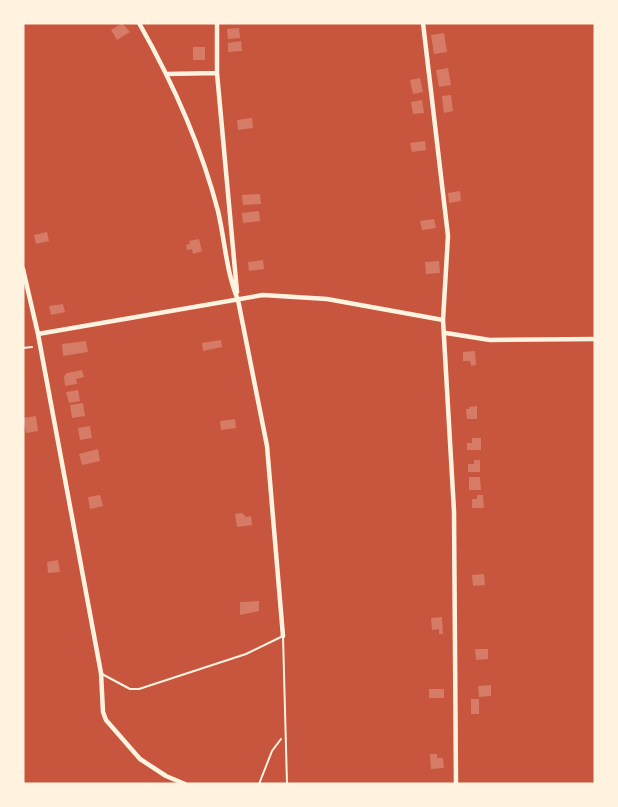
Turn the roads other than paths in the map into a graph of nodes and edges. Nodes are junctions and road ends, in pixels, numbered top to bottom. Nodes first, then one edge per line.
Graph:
1 (139, 23) edge
2 (217, 23) edge
3 (424, 23) edge
4 (217, 73) junction
5 (166, 74) junction
6 (23, 269) edge
7 (238, 300) junction
8 (443, 320) junction
9 (446, 333) junction
10 (38, 334) junction
11 (595, 339) edge
12 (283, 636) junction
13 (101, 673) junction
14 (185, 784) edge
15 (286, 784) edge
16 (456, 784) edge

1 - 5 street
2 - 4 street
3 - 8 street
4 - 5 street
4 - 7 street
5 - 7 street
6 - 10 street
7 - 8 street
7 - 10 street
7 - 12 street
8 - 9 street
9 - 11 street
9 - 16 street
10 - 13 street
12 - 13 lane
12 - 15 lane
13 - 14 street

